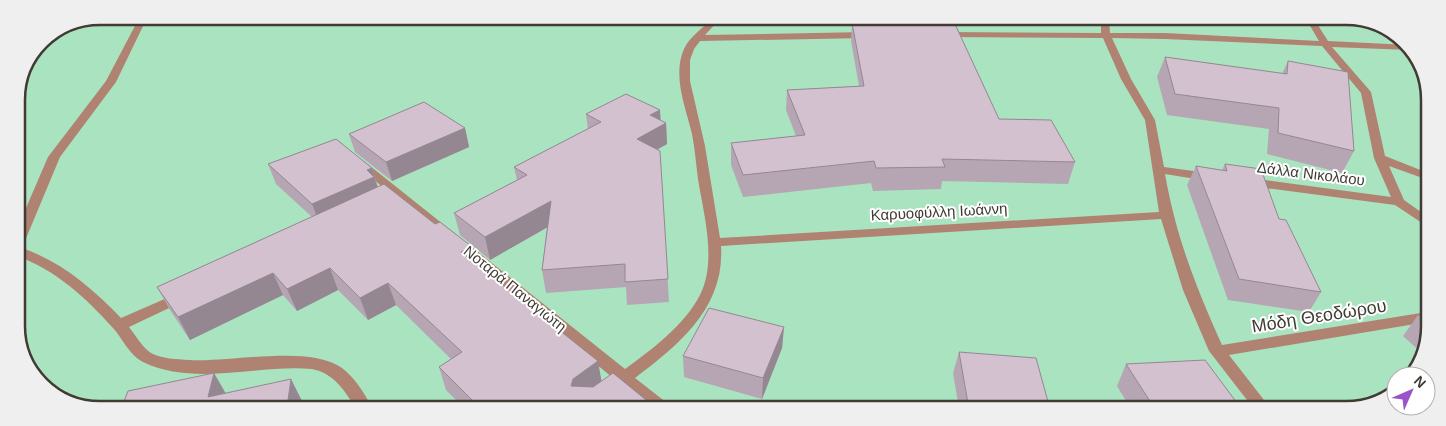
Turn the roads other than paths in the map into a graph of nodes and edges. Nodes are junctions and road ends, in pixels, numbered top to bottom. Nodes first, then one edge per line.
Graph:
1 (140, 25) edge
2 (711, 25) edge
3 (1105, 25) edge
4 (1314, 25) edge
5 (938, 34) edge
6 (878, 35) edge
7 (1106, 35) junction
8 (700, 38) junction
9 (1325, 44) junction
10 (1399, 48) edge
11 (352, 157) edge
12 (1380, 158) junction
13 (1159, 170) junction
14 (1421, 174) edge
15 (1216, 178) edge
16 (1236, 180) edge
17 (398, 194) junction
18 (380, 202) edge
19 (1399, 202) junction
20 (1166, 216) junction
21 (1421, 218) edge
22 (25, 225) edge
23 (714, 242) junction
24 (25, 254) edge
25 (192, 291) edge
26 (1421, 318) edge
27 (120, 325) junction
28 (1217, 351) junction
29 (624, 378) junction
30 (359, 401) edge
31 (593, 401) edge
32 (652, 401) edge
33 (1257, 401) edge

1 - 22 street
2 - 8 street
3 - 7 street
4 - 9 street
5 - 7 street
6 - 8 street
7 - 9 street
7 - 13 street
8 - 23 street
9 - 10 street
9 - 12 street
11 - 17 street, Νοταρά Παναγιώτη
12 - 14 street
12 - 19 street
13 - 15 street
13 - 20 street
16 - 19 street, Δάλλα Νικολάου
17 - 18 street
17 - 29 street, Νοταρά Παναγιώτη
19 - 21 street
20 - 23 street, Καρυοφύλλη Ιωάννη
20 - 28 street
23 - 29 street
24 - 27 street
25 - 27 street
26 - 28 street, Μόδη Θεοδώρου
27 - 30 street
28 - 33 street
29 - 31 street
29 - 32 street, Νοταρά Παναγιώτη

